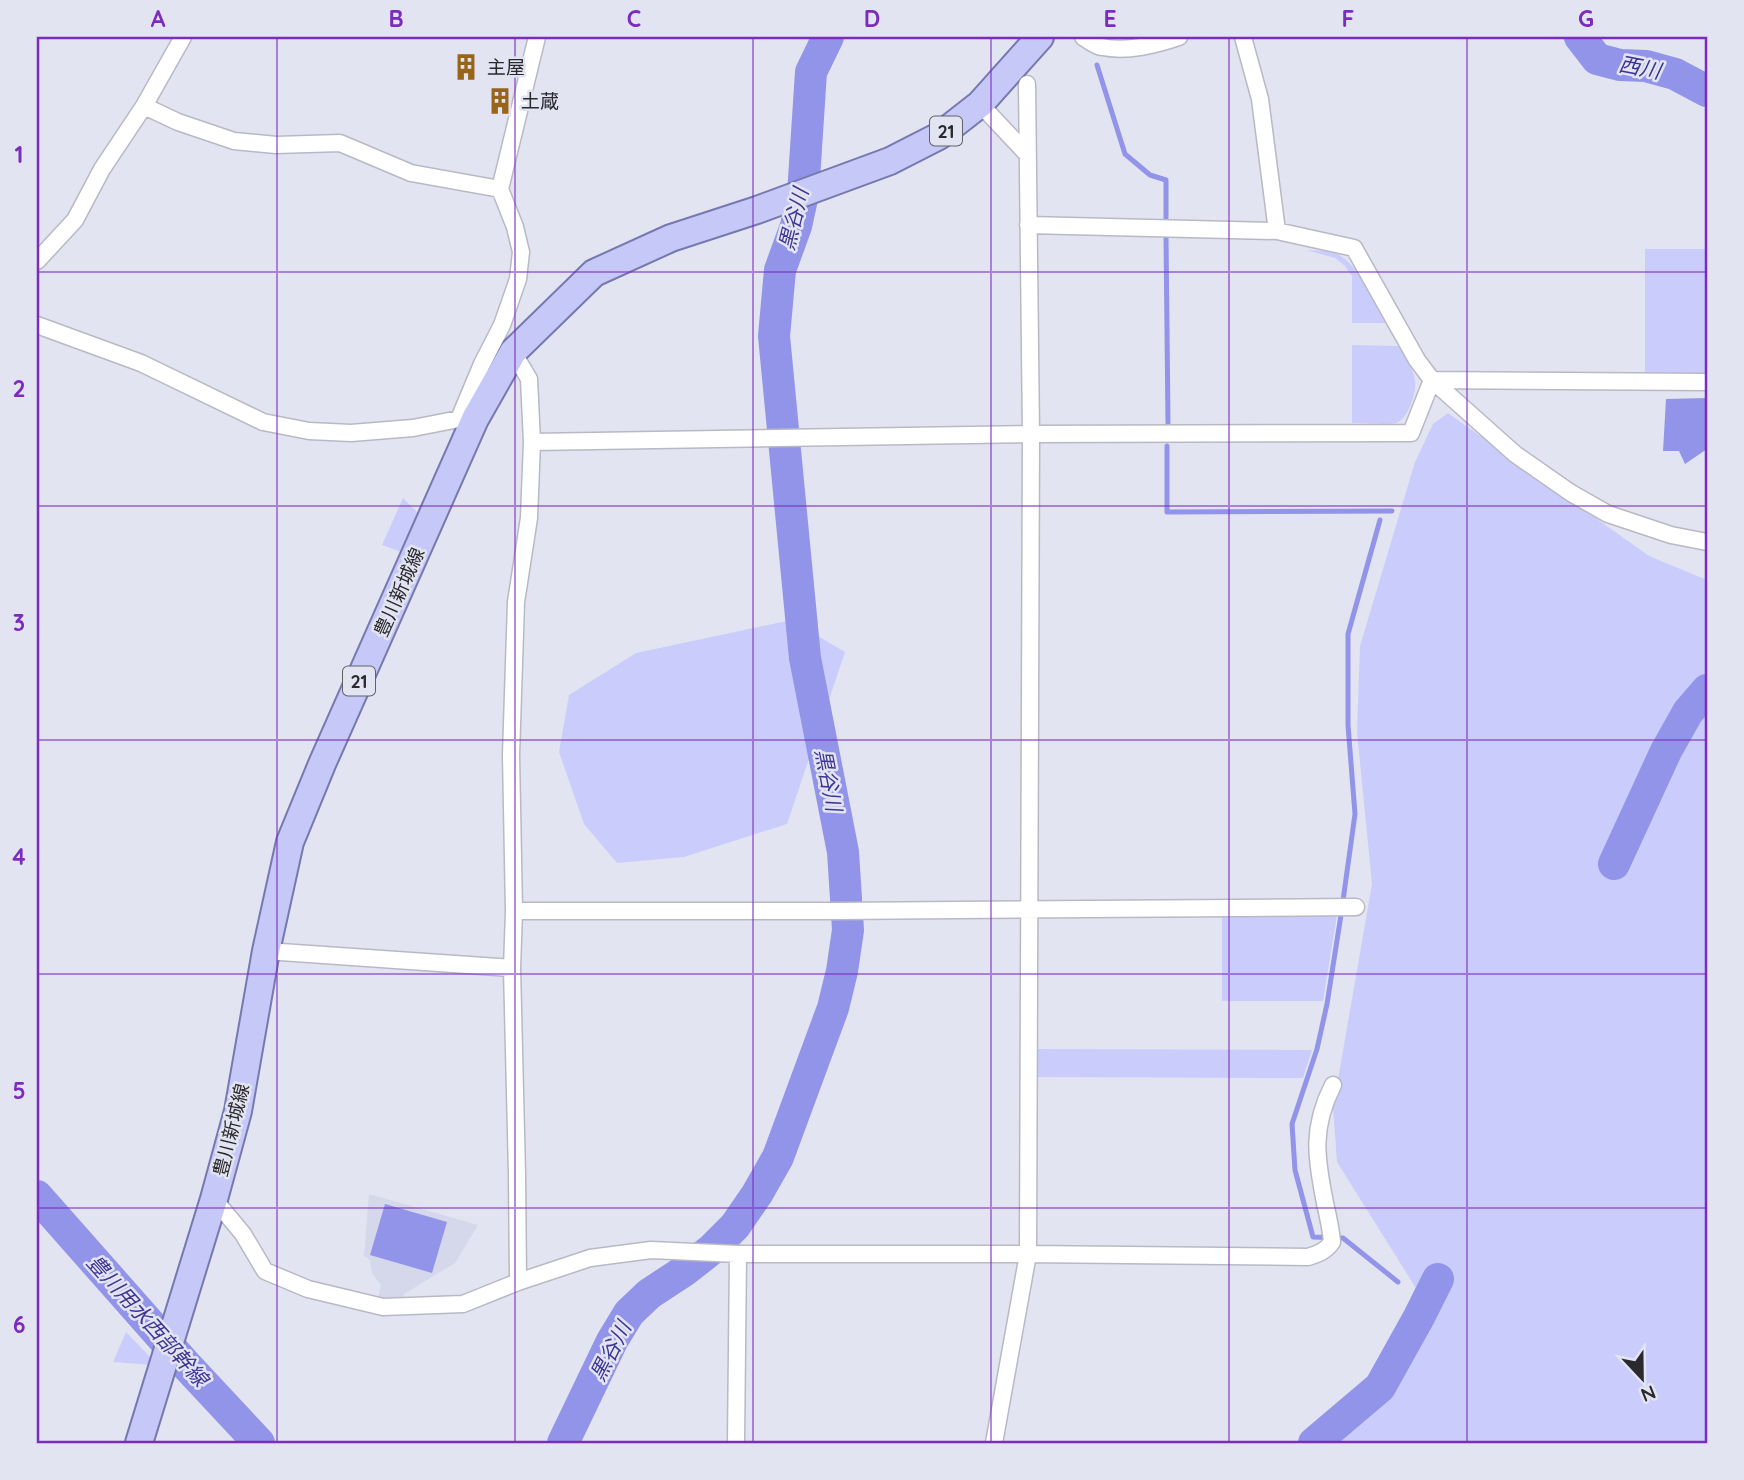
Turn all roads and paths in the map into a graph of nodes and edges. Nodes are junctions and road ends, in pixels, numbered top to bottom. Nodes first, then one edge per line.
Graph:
1 (183, 37) edge
2 (537, 37) edge
3 (1040, 37) edge
4 (1083, 37) edge
5 (1179, 37) edge
6 (1243, 37) edge
7 (1027, 84) dead end
8 (980, 104) junction
9 (144, 106) junction
10 (1027, 153) junction
11 (500, 189) junction
12 (1028, 225) junction
13 (1277, 231) junction
14 (37, 261) edge
15 (37, 325) edge
16 (513, 352) junction
17 (1432, 380) junction
18 (1707, 382) edge
19 (467, 419) junction
20 (1031, 434) junction
21 (532, 443) junction
22 (1707, 542) edge
23 (1356, 907) dead end
24 (1028, 909) junction
25 (514, 911) junction
26 (266, 951) junction
27 (512, 968) junction
28 (1334, 1085) dead end
29 (214, 1199) junction
30 (738, 1254) junction
31 (1028, 1254) junction
32 (518, 1282) junction
33 (139, 1443) edge
34 (736, 1443) edge
35 (994, 1443) edge

1 - 9 street
2 - 11 street
3 - 8 main road, 豊川新城線 / 21
4 - 5 street
6 - 13 street
7 - 10 street
8 - 10 street
8 - 16 main road, 豊川新城線 / 21
9 - 11 street
9 - 14 street
10 - 12 street
11 - 19 street
12 - 13 street
12 - 20 street
13 - 17 street
15 - 19 street
16 - 19 main road, 豊川新城線 / 21
16 - 21 street
17 - 18 street
17 - 20 street
17 - 22 street
19 - 26 main road, 豊川新城線 / 21
20 - 21 street
20 - 24 street
21 - 25 street
23 - 24 street
24 - 25 street
24 - 31 street
25 - 27 street
26 - 27 street
26 - 29 main road, 豊川新城線 / 21
27 - 32 street
28 - 31 street
29 - 32 street
29 - 33 main road, 豊川新城線 / 21
30 - 31 street
30 - 32 street
30 - 34 street
31 - 35 street

